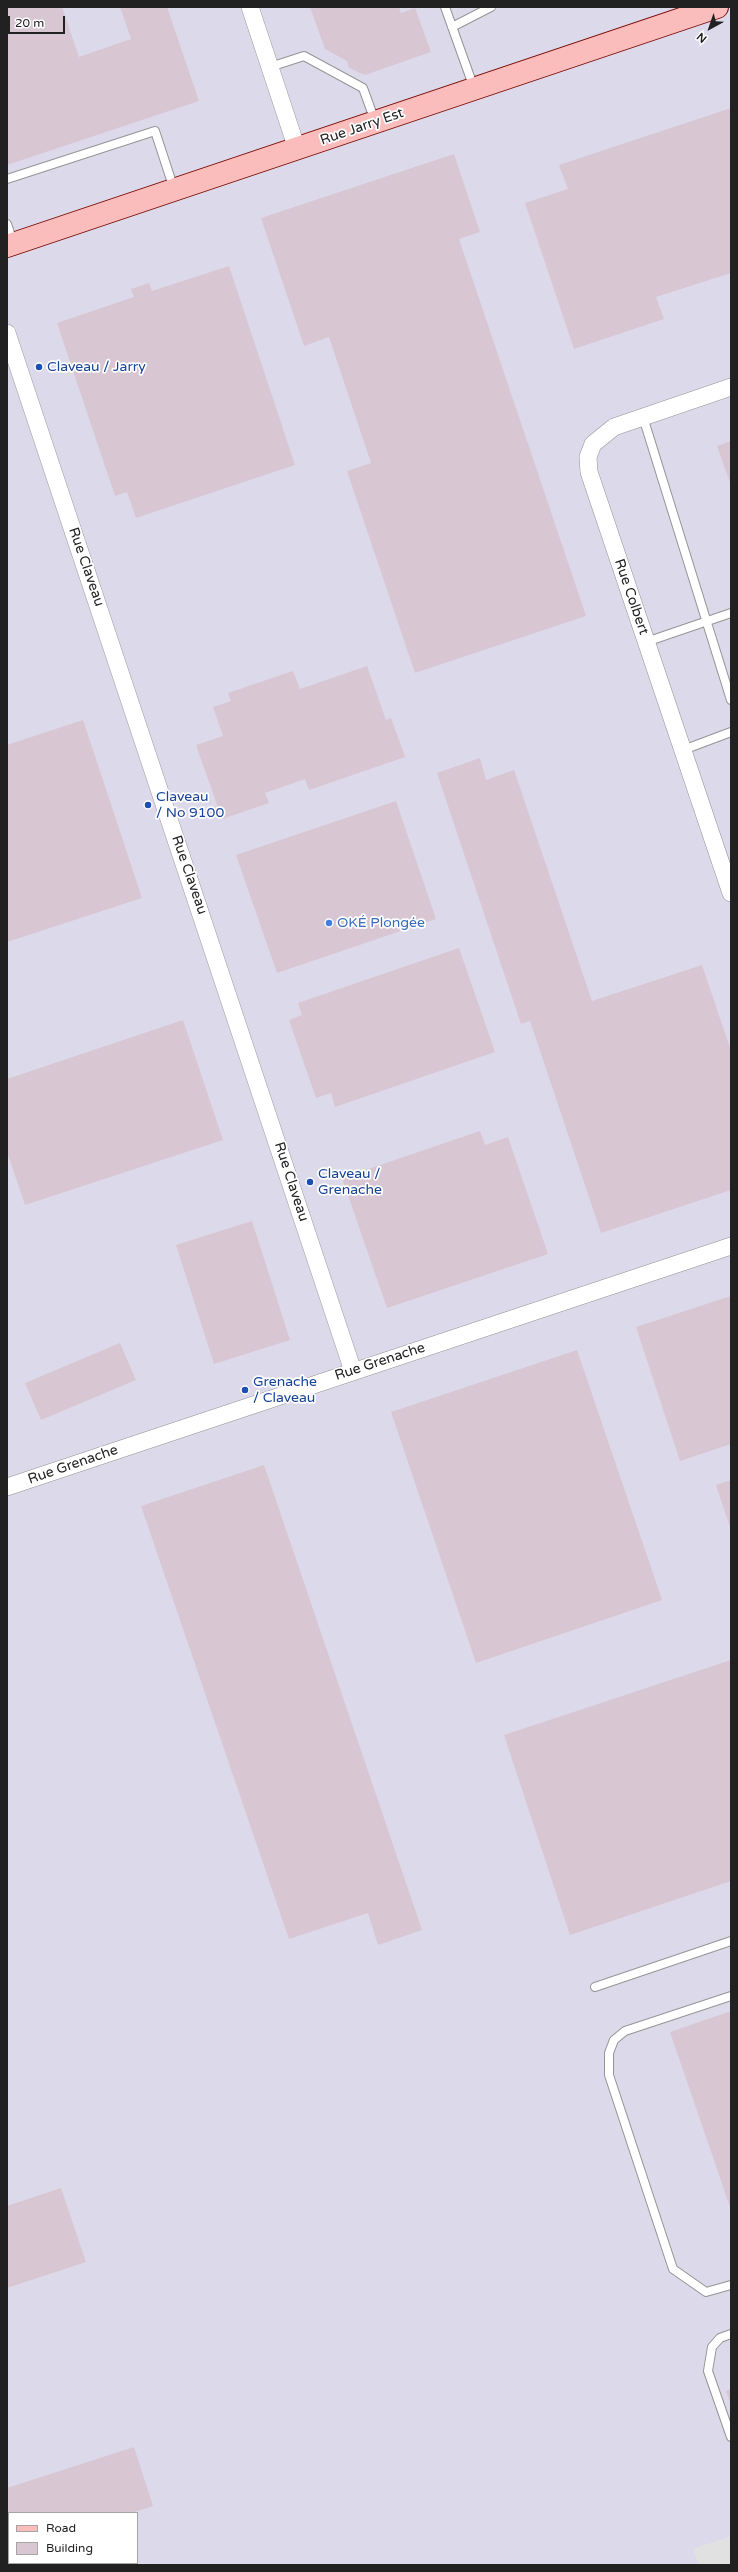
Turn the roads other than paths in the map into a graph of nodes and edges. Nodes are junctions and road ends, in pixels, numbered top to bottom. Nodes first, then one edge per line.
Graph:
1 (250, 7) edge
2 (445, 7) edge
3 (491, 7) edge
4 (717, 7) edge
5 (452, 27) junction
6 (270, 67) junction
7 (474, 89) junction
8 (375, 122) junction
9 (297, 149) junction
10 (7, 179) edge
11 (175, 190) junction
12 (9, 238) edge
13 (7, 333) edge
14 (731, 387) edge
15 (643, 417) junction
16 (731, 612) edge
17 (707, 621) junction
18 (646, 642) junction
19 (731, 700) edge
20 (731, 732) edge
21 (683, 750) junction
22 (731, 893) edge
23 (731, 1246) edge
24 (352, 1371) junction
25 (7, 1487) edge
26 (731, 1941) edge
27 (595, 1987) dead end
28 (731, 1996) edge
29 (731, 2285) edge
30 (731, 2334) edge
31 (731, 2437) edge

1 - 6 street
2 - 5 lane
3 - 5 lane
4 - 7 street, Rue Jarry Est
5 - 7 lane
6 - 8 lane
6 - 9 street
7 - 8 street, Rue Jarry Est
8 - 9 street, Rue Jarry Est
9 - 11 street, Rue Jarry Est
10 - 11 lane
11 - 12 street, Rue Jarry Est
13 - 24 street, Rue Claveau
14 - 15 street, Rue Colbert
15 - 17 lane
15 - 18 street, Rue Colbert
16 - 17 lane
17 - 18 lane
17 - 19 lane
18 - 21 street, Rue Colbert
20 - 21 lane
21 - 22 street, Rue Colbert
23 - 24 street, Rue Grenache
24 - 25 street, Rue Grenache
26 - 27 lane
28 - 29 lane
30 - 31 lane

